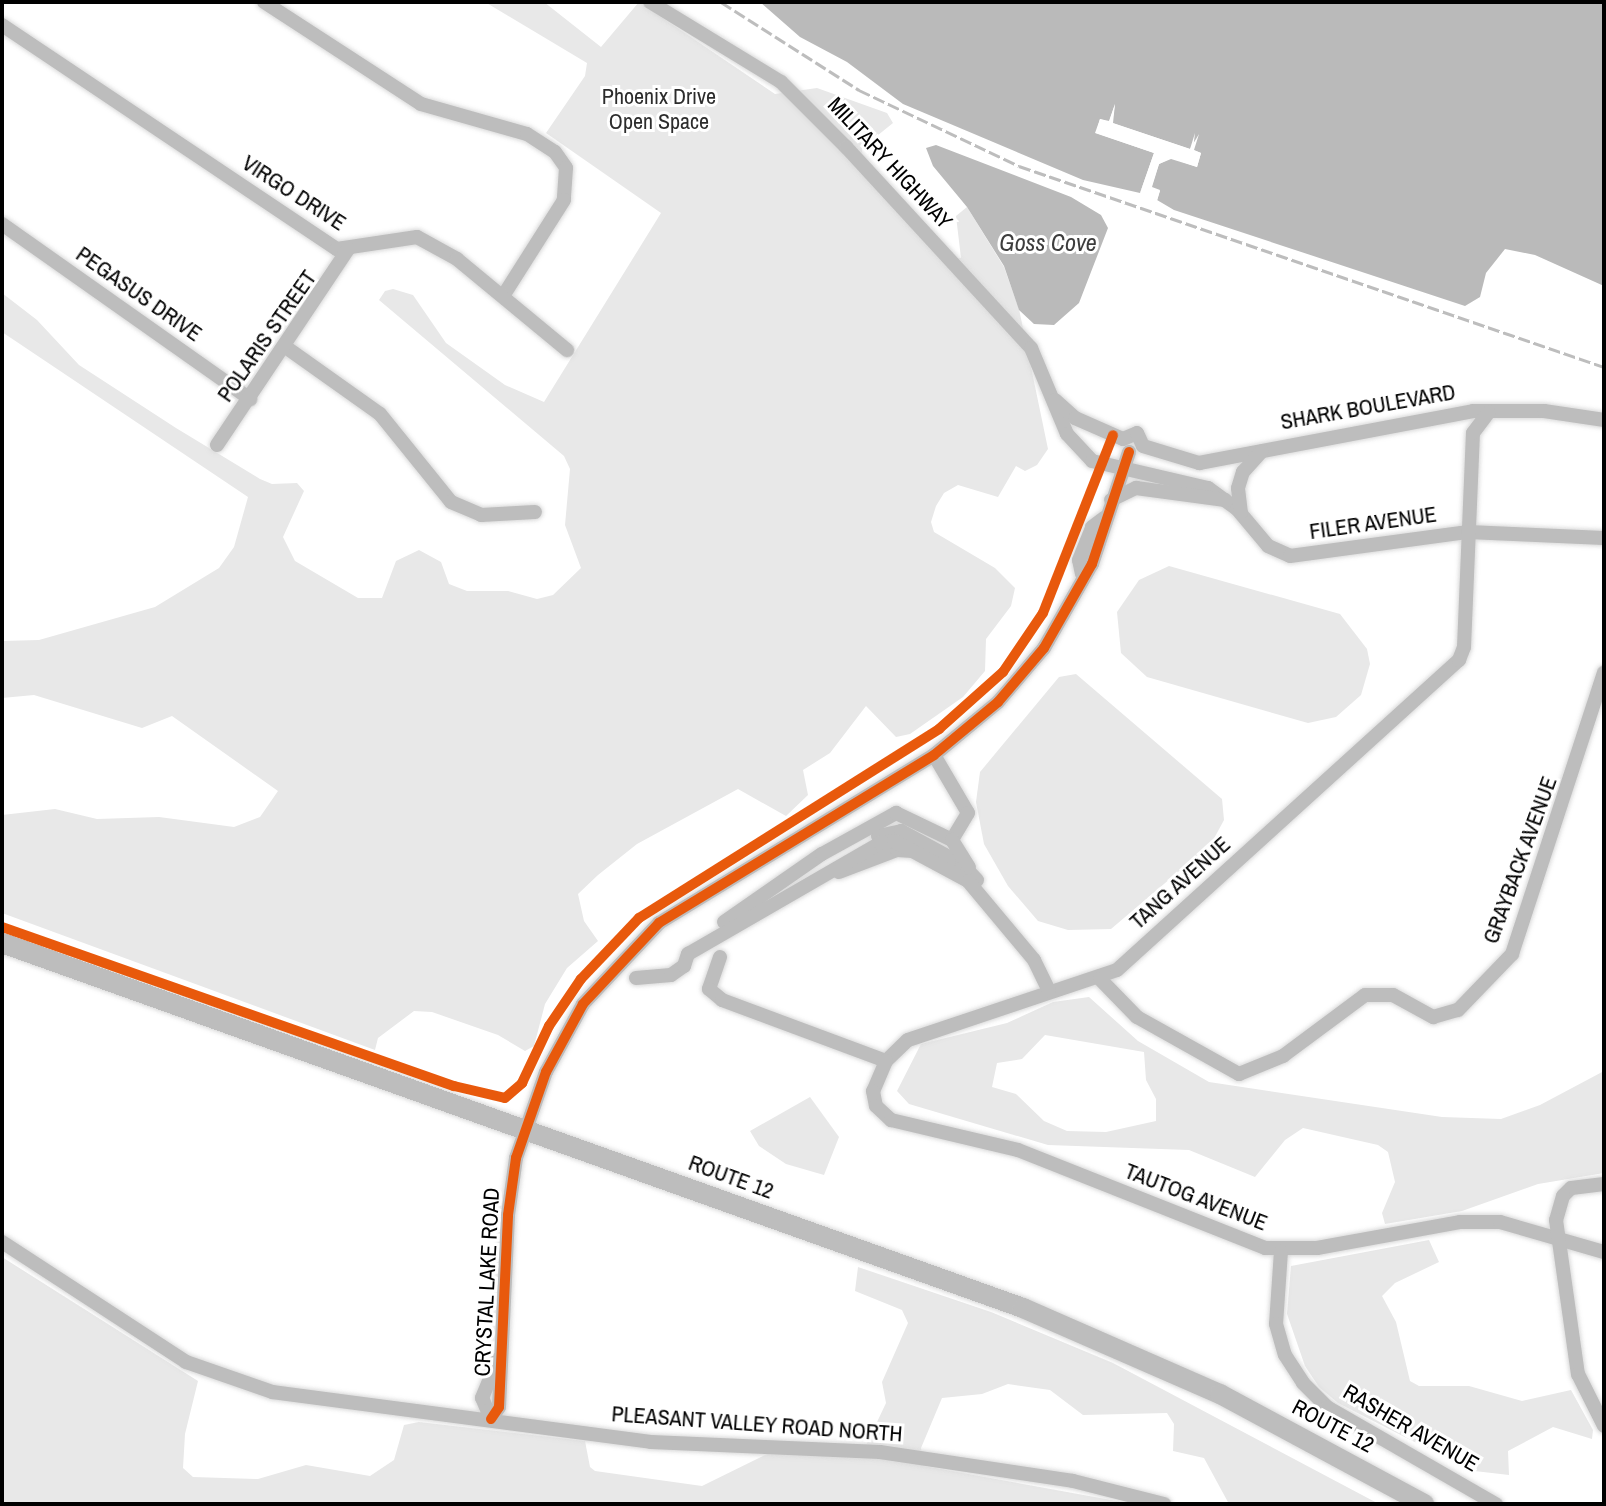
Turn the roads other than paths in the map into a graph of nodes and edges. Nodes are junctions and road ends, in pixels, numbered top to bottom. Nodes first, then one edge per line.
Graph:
1 (264, 2) edge
2 (650, 2) edge
3 (2, 25) edge
4 (2, 224) edge
5 (348, 249) junction
6 (503, 296) junction
7 (287, 348) junction
8 (567, 350) dead end
9 (250, 399) junction
10 (1054, 399) junction
11 (1489, 412) junction
12 (1459, 416) junction
13 (1604, 420) edge
14 (1473, 433) junction
15 (217, 445) dead end
16 (1126, 446) junction
17 (1266, 448) junction
18 (1123, 469) junction
19 (1111, 500) junction
20 (1225, 500) junction
21 (535, 512) dead end
22 (1241, 513) junction
23 (1468, 532) junction
24 (1604, 538) edge
25 (1604, 673) edge
26 (934, 755) junction
27 (860, 831) junction
28 (952, 840) junction
29 (964, 858) junction
30 (974, 875) junction
31 (1000, 923) junction
32 (2, 943) edge
33 (688, 954) junction
34 (720, 957) dead end
35 (636, 978) dead end
36 (1100, 979) junction
37 (1049, 991) junction
38 (886, 1061) junction
39 (525, 1129) junction
40 (1604, 1184) edge
41 (1559, 1237) junction
42 (2, 1242) edge
43 (1281, 1251) junction
44 (1604, 1252) edge
45 (491, 1419) junction
46 (1604, 1426) edge
47 (1164, 1504) edge
48 (1424, 1504) edge
49 (1496, 1504) edge

1 - 6 street
2 - 10 street, MILITARY HIGHWAY
3 - 5 street, VIRGO DRIVE
4 - 9 street, PEGASUS DRIVE
5 - 6 street, VIRGO DRIVE
5 - 7 street, POLARIS STREET
6 - 8 street, VIRGO DRIVE
7 - 9 street, POLARIS STREET
7 - 21 street
9 - 15 street, POLARIS STREET
10 - 16 street, MILITARY HIGHWAY
10 - 18 street, MILITARY HIGHWAY
11 - 12 street, SHARK BOULEVARD
11 - 13 street, SHARK BOULEVARD
11 - 14 street
12 - 14 street
12 - 17 street, SHARK BOULEVARD
14 - 23 street, TANG AVENUE
16 - 17 street, SHARK BOULEVARD
16 - 18 street, CRYSTAL LAKE ROAD
17 - 22 street
18 - 19 street, CRYSTAL LAKE ROAD
18 - 20 street, FILER AVENUE
19 - 20 street
19 - 26 street, CRYSTAL LAKE ROAD
20 - 22 street, FILER AVENUE
22 - 23 street, FILER AVENUE
23 - 24 street, FILER AVENUE
23 - 36 street, TANG AVENUE
25 - 36 street, GRAYBACK AVENUE
26 - 28 street
26 - 39 street, CRYSTAL LAKE ROAD
27 - 28 street
27 - 29 street
27 - 33 street
28 - 29 street
29 - 30 street
30 - 31 street
30 - 33 street
31 - 33 street
31 - 37 street
32 - 39 highway, ROUTE 12
33 - 35 street
34 - 38 street
36 - 37 street, TANG AVENUE
37 - 38 street, TANG AVENUE
38 - 43 street, TAUTOG AVENUE
39 - 45 street, CRYSTAL LAKE ROAD
39 - 48 highway, ROUTE 12
40 - 41 street
41 - 43 street, TAUTOG AVENUE
41 - 44 street, TAUTOG AVENUE
41 - 46 street
42 - 45 street, PLEASANT VALLEY ROAD NORTH
43 - 49 street, RASHER AVENUE
45 - 47 street, PLEASANT VALLEY ROAD NORTH

